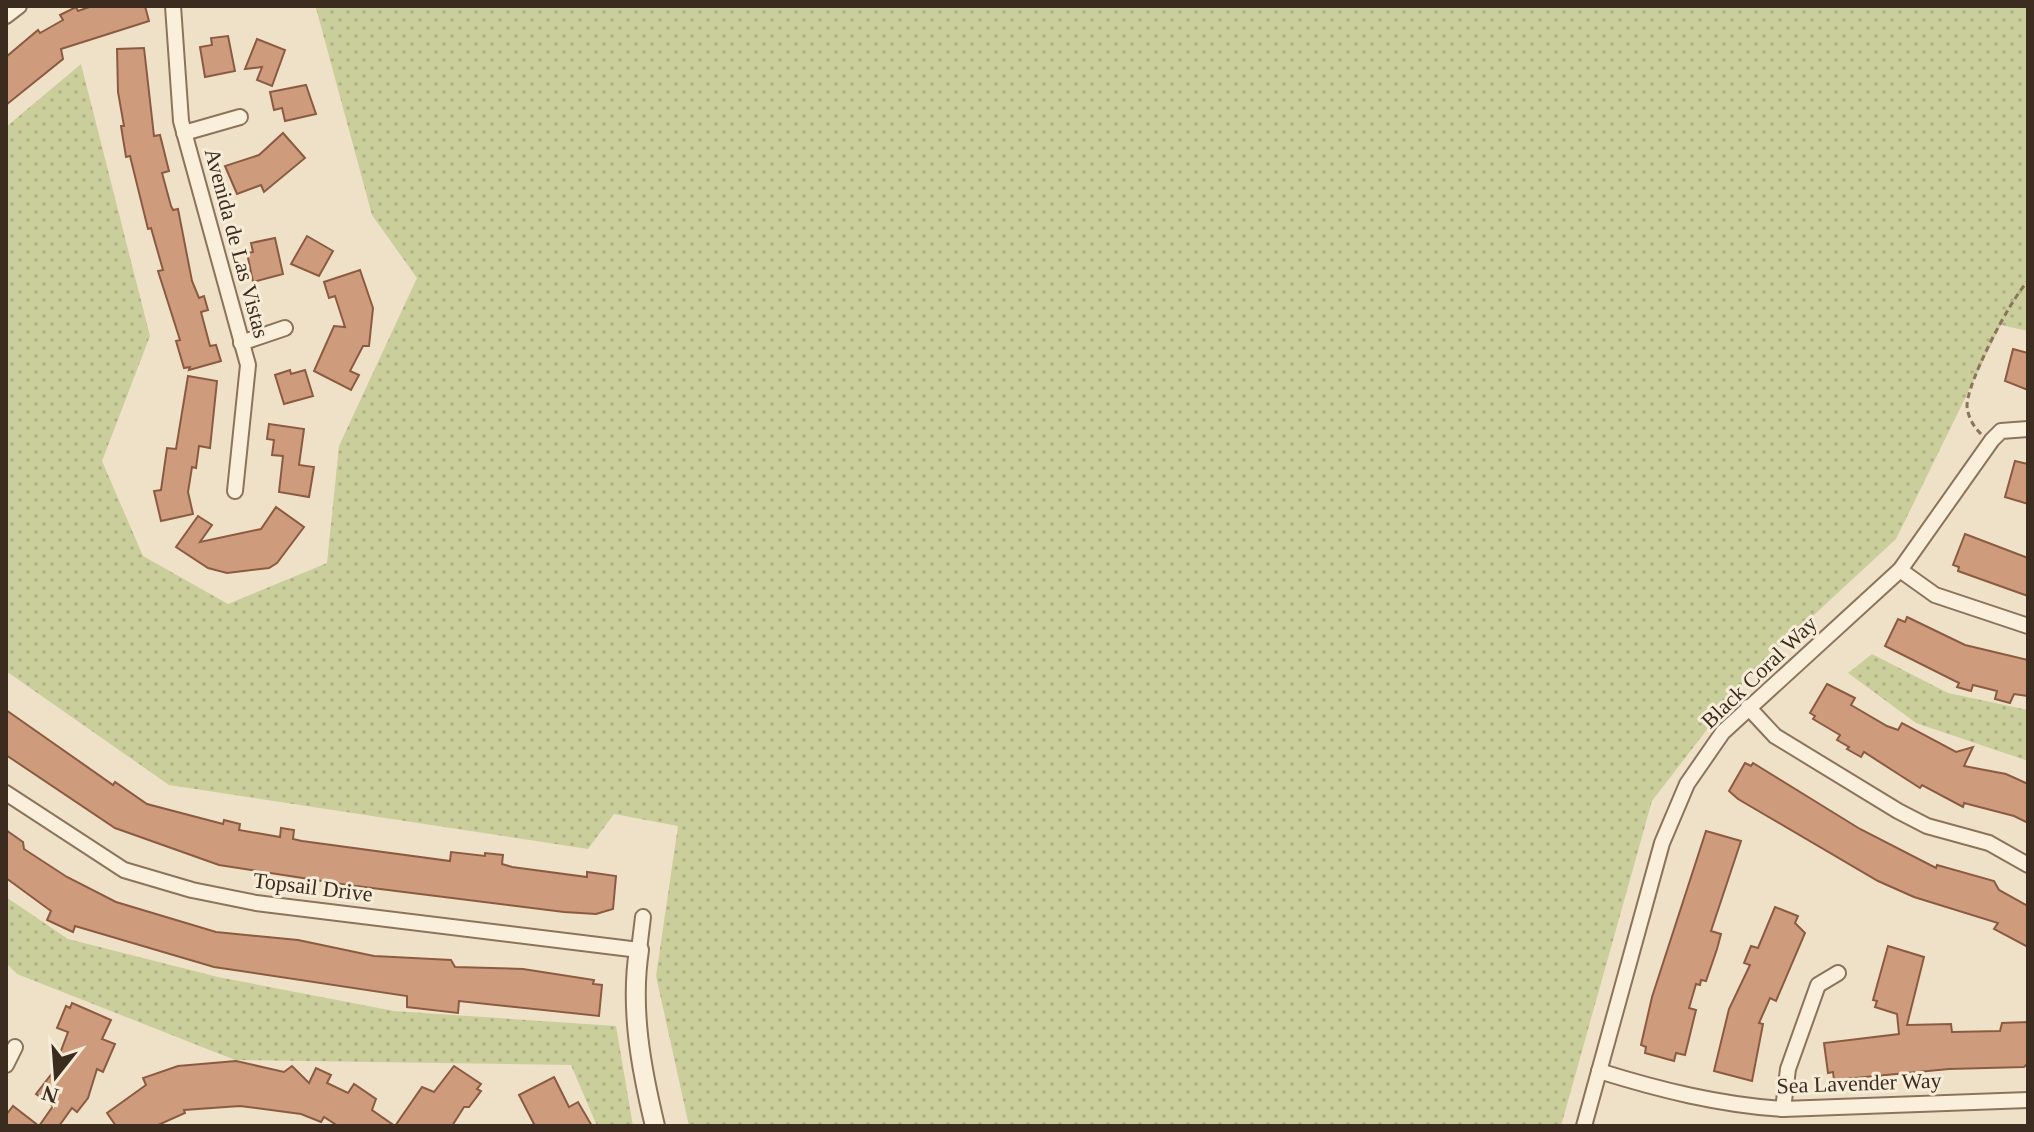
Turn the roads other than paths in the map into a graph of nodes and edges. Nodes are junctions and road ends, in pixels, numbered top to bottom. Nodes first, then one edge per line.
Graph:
1 (19, 6) edge
2 (173, 6) edge
3 (6, 16) edge
4 (240, 117) dead end
5 (184, 133) junction
6 (285, 328) dead end
7 (241, 343) junction
8 (2028, 429) edge
9 (235, 491) dead end
10 (1900, 570) junction
11 (2028, 626) edge
12 (1748, 707) junction
13 (6, 793) edge
14 (2028, 865) edge
15 (643, 917) dead end
16 (639, 950) junction
17 (1838, 973) dead end
18 (15, 1047) dead end
19 (6, 1065) edge
20 (1599, 1071) junction
21 (2028, 1100) edge
22 (1783, 1109) junction
23 (655, 1126) edge
24 (1584, 1126) edge

1 - 3 street
2 - 5 street, Avenida de Las Vistas
4 - 5 street
5 - 7 street, Avenida de Las Vistas
6 - 7 street
7 - 9 street, Avenida de Las Vistas
8 - 10 street, Black Coral Way
10 - 11 street
10 - 12 street, Black Coral Way
12 - 14 street
12 - 20 street, Black Coral Way
13 - 16 street, Topsail Drive
15 - 16 street
16 - 23 street
17 - 22 street
18 - 19 street
20 - 22 street, Sea Lavender Way
20 - 24 street, Black Coral Way
21 - 22 street, Sea Lavender Way

